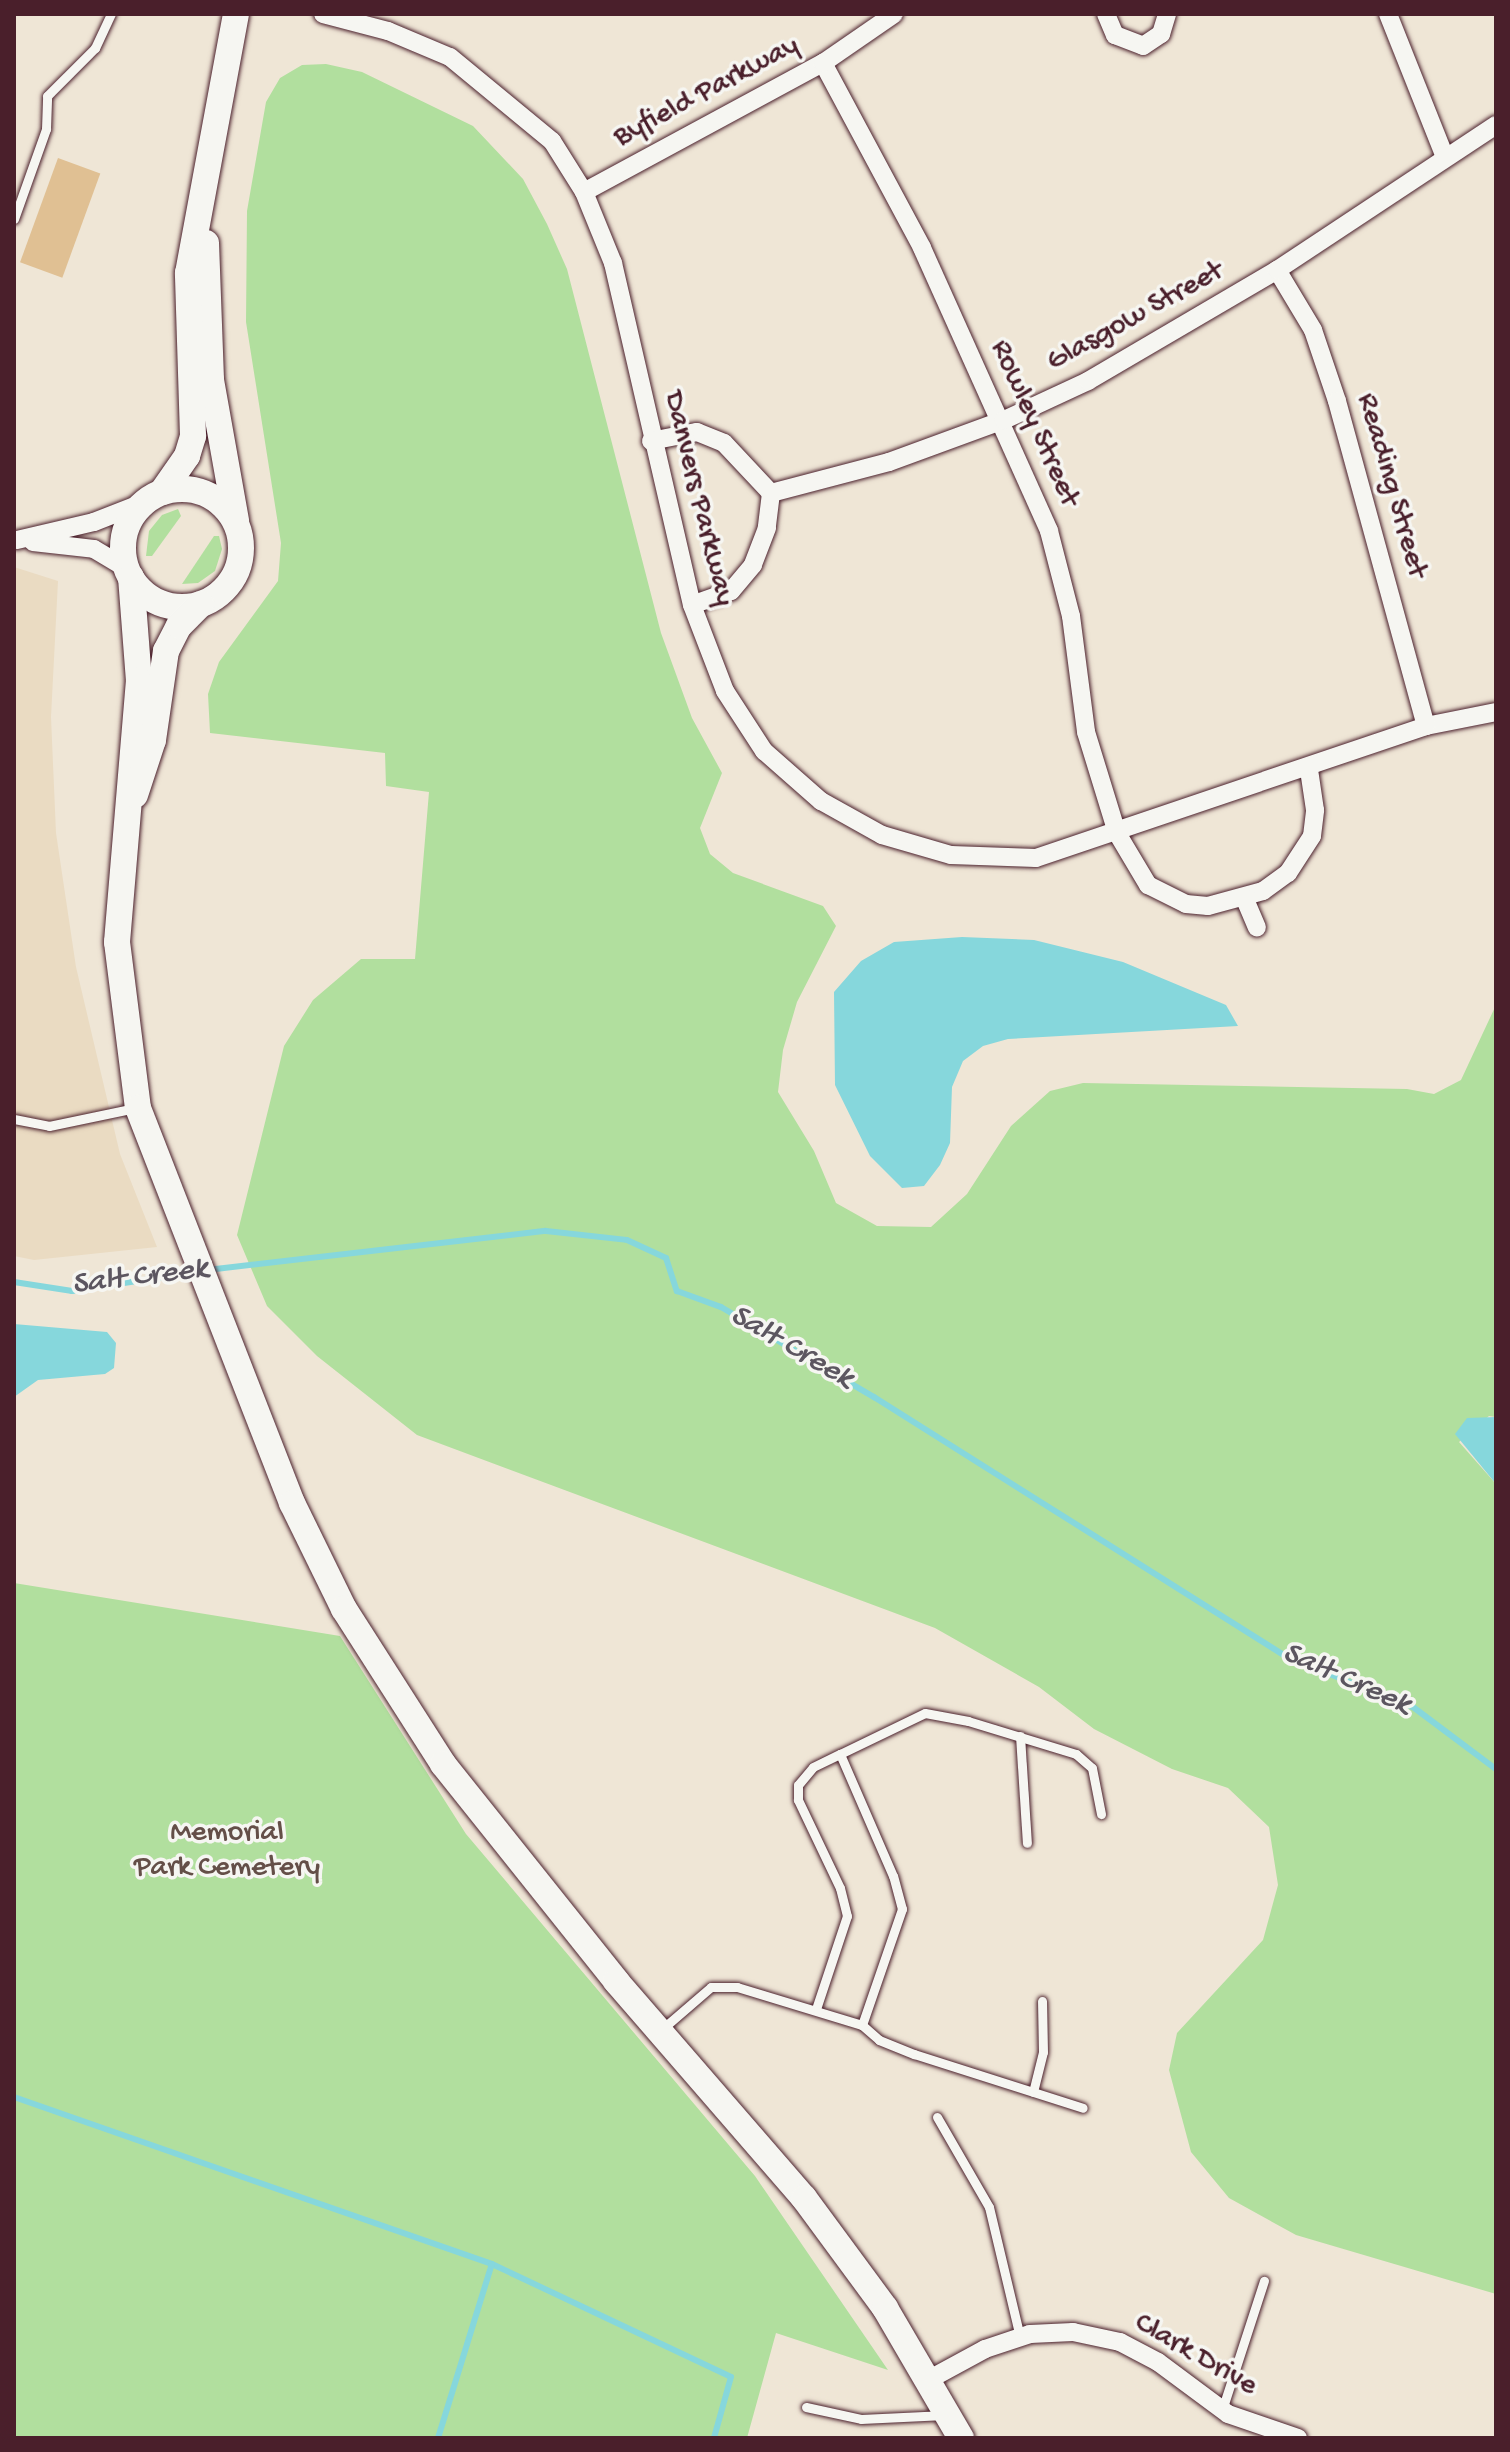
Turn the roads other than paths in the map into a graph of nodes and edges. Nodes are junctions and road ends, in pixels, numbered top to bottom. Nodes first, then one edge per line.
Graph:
1 (111, 14) edge
2 (236, 14) edge
3 (323, 14) edge
4 (894, 14) edge
5 (1106, 14) edge
6 (1167, 14) edge
7 (1388, 14) edge
8 (823, 63) junction
9 (1496, 125) edge
10 (1445, 157) junction
11 (207, 159) junction
12 (584, 192) junction
13 (14, 219) edge
14 (1277, 270) junction
15 (1004, 420) junction
16 (651, 441) junction
17 (771, 493) junction
18 (153, 497) junction
19 (236, 523) junction
20 (16, 540) edge
21 (129, 573) junction
22 (201, 604) junction
23 (692, 605) junction
24 (1496, 712) edge
25 (1426, 726) junction
26 (1309, 770) junction
27 (128, 810) junction
28 (1117, 833) junction
29 (1244, 897) junction
30 (1257, 927) dead end
31 (138, 1108) junction
32 (14, 1119) edge
33 (1020, 1736) junction
34 (840, 1754) junction
35 (1101, 1814) dead end
36 (1027, 1843) dead end
37 (1042, 2001) dead end
38 (816, 2009) junction
39 (862, 2025) junction
40 (661, 2030) junction
41 (1033, 2092) junction
42 (1083, 2108) dead end
43 (937, 2117) dead end
44 (1264, 2281) dead end
45 (1020, 2337) junction
46 (928, 2380) junction
47 (806, 2407) dead end
48 (1222, 2410) junction
49 (949, 2415) junction
50 (961, 2438) edge
51 (1298, 2438) edge

1 - 13 lane
2 - 11 main road
3 - 12 street, Danvers Parkway
4 - 8 street, Byfield Parkway
5 - 6 street
7 - 10 street
8 - 12 street, Byfield Parkway
8 - 15 street, Rowley Street
9 - 10 street, Glasgow Street
10 - 14 street, Glasgow Street
11 - 18 main road
11 - 19 main road
12 - 16 street, Danvers Parkway
14 - 15 street, Glasgow Street
14 - 25 street, Reading Street
15 - 17 street, Glasgow Street
15 - 28 street, Rowley Street
16 - 17 street
16 - 23 street, Danvers Parkway
17 - 23 street
18 - 19 main road
18 - 20 street
18 - 21 main road
19 - 22 main road
20 - 21 street
21 - 22 main road
21 - 27 main road
22 - 27 main road
23 - 28 street, Danvers Parkway
24 - 25 street, Danvers Parkway
25 - 26 street, Danvers Parkway
26 - 28 street, Danvers Parkway
26 - 29 street
27 - 31 main road
28 - 29 street
29 - 30 street
31 - 32 lane
31 - 40 main road
33 - 34 lane
33 - 35 lane
33 - 36 lane
34 - 38 lane
34 - 39 lane
37 - 41 lane
38 - 39 lane
38 - 40 lane
39 - 41 lane
40 - 46 main road
41 - 42 lane
43 - 45 lane
44 - 48 lane
45 - 46 street, Clark Drive
45 - 48 street, Clark Drive
46 - 49 main road
47 - 49 lane
48 - 51 street, Clark Drive
49 - 50 main road

